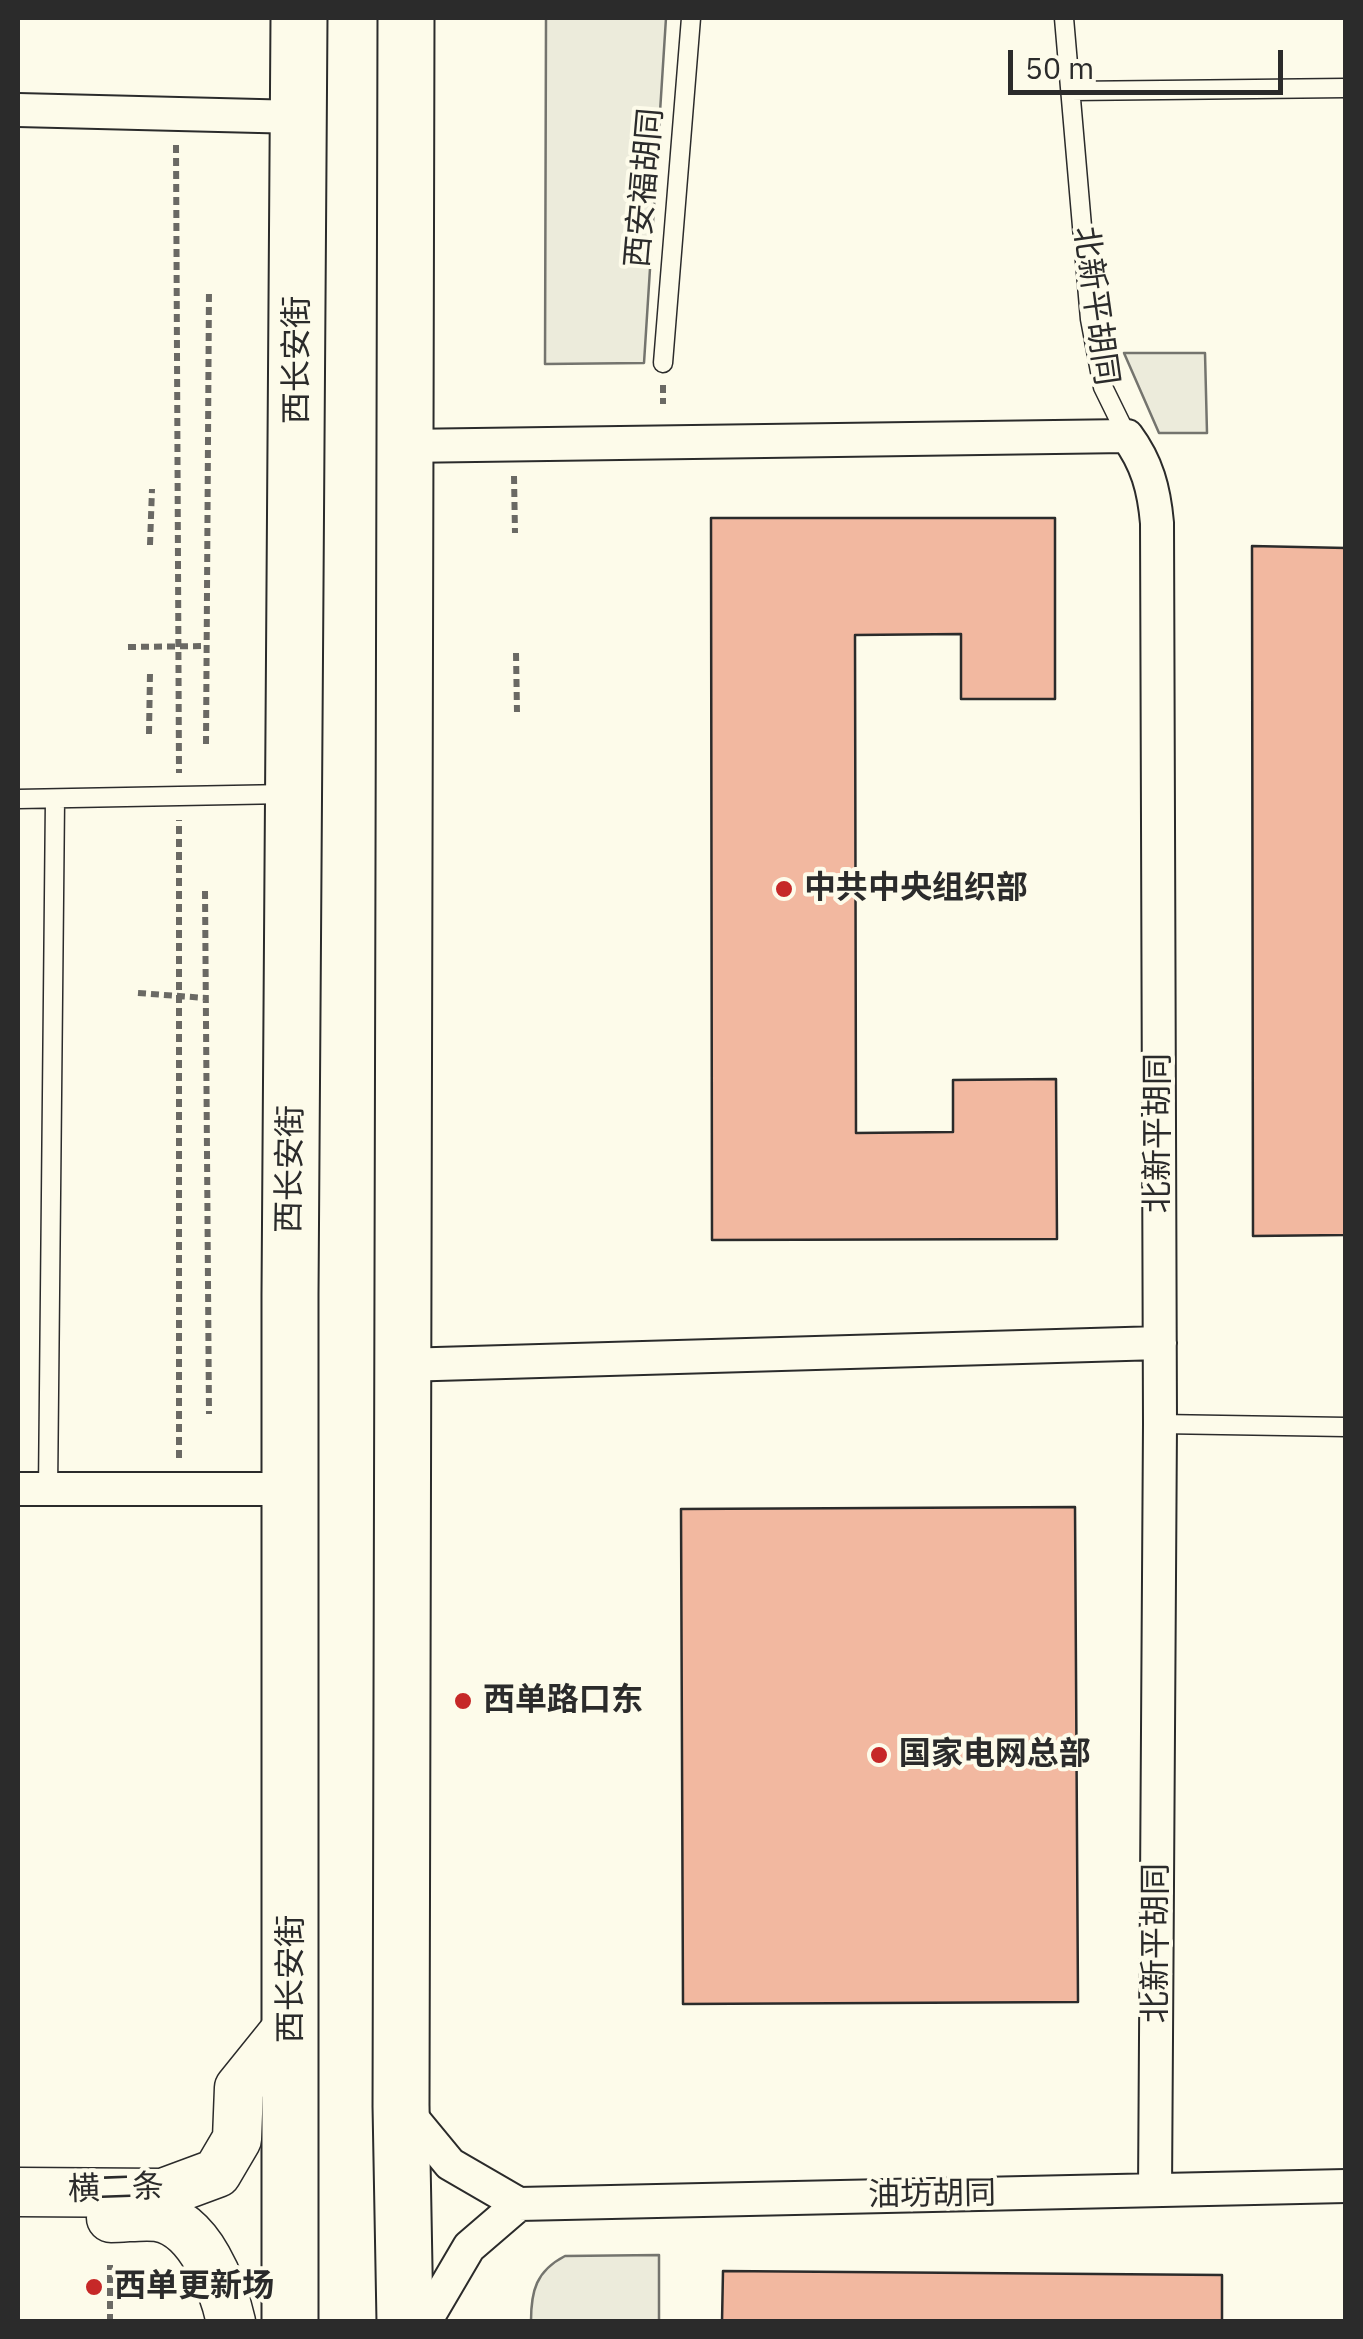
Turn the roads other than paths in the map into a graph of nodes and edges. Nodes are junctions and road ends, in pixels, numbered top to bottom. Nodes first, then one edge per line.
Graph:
1 (299, 18) edge
2 (406, 18) edge
3 (691, 18) edge
4 (1064, 18) edge
5 (1346, 88) edge
6 (1071, 90) junction
7 (18, 110) edge
8 (299, 118) junction
9 (662, 363) dead end
10 (1127, 436) junction
11 (403, 446) junction
12 (295, 794) junction
13 (18, 799) edge
14 (55, 799) junction
15 (1160, 1343) junction
16 (402, 1365) junction
17 (1160, 1424) junction
18 (1346, 1428) edge
19 (33, 1490) edge
20 (291, 1490) junction
21 (293, 2022) junction
22 (401, 2105) junction
23 (1346, 2186) edge
24 (1155, 2190) junction
25 (18, 2192) edge
26 (519, 2204) junction
27 (18, 2218) edge
28 (231, 2322) edge
29 (290, 2322) edge
30 (405, 2322) edge
31 (425, 2322) edge

1 - 8 highway, 西长安街
2 - 11 highway
3 - 9 lane, 西安福胡同
4 - 6 lane, 北新平胡同
5 - 6 lane
6 - 10 lane, 北新平胡同
7 - 8 street
8 - 12 highway, 西长安街
10 - 11 street
10 - 15 street, 北新平胡同
11 - 16 highway
12 - 14 lane
12 - 20 highway, 西长安街
13 - 14 lane
14 - 19 lane
15 - 16 street
15 - 17 street, 北新平胡同
16 - 22 highway
17 - 18 lane
17 - 24 street, 北新平胡同
19 - 20 street
20 - 21 highway, 西长安街
21 - 25 street, 横二条
21 - 29 highway, 西长安街
22 - 26 street
22 - 30 highway
23 - 24 street, 油坊胡同
24 - 26 street, 油坊胡同
26 - 31 street
27 - 28 street, 横二条

